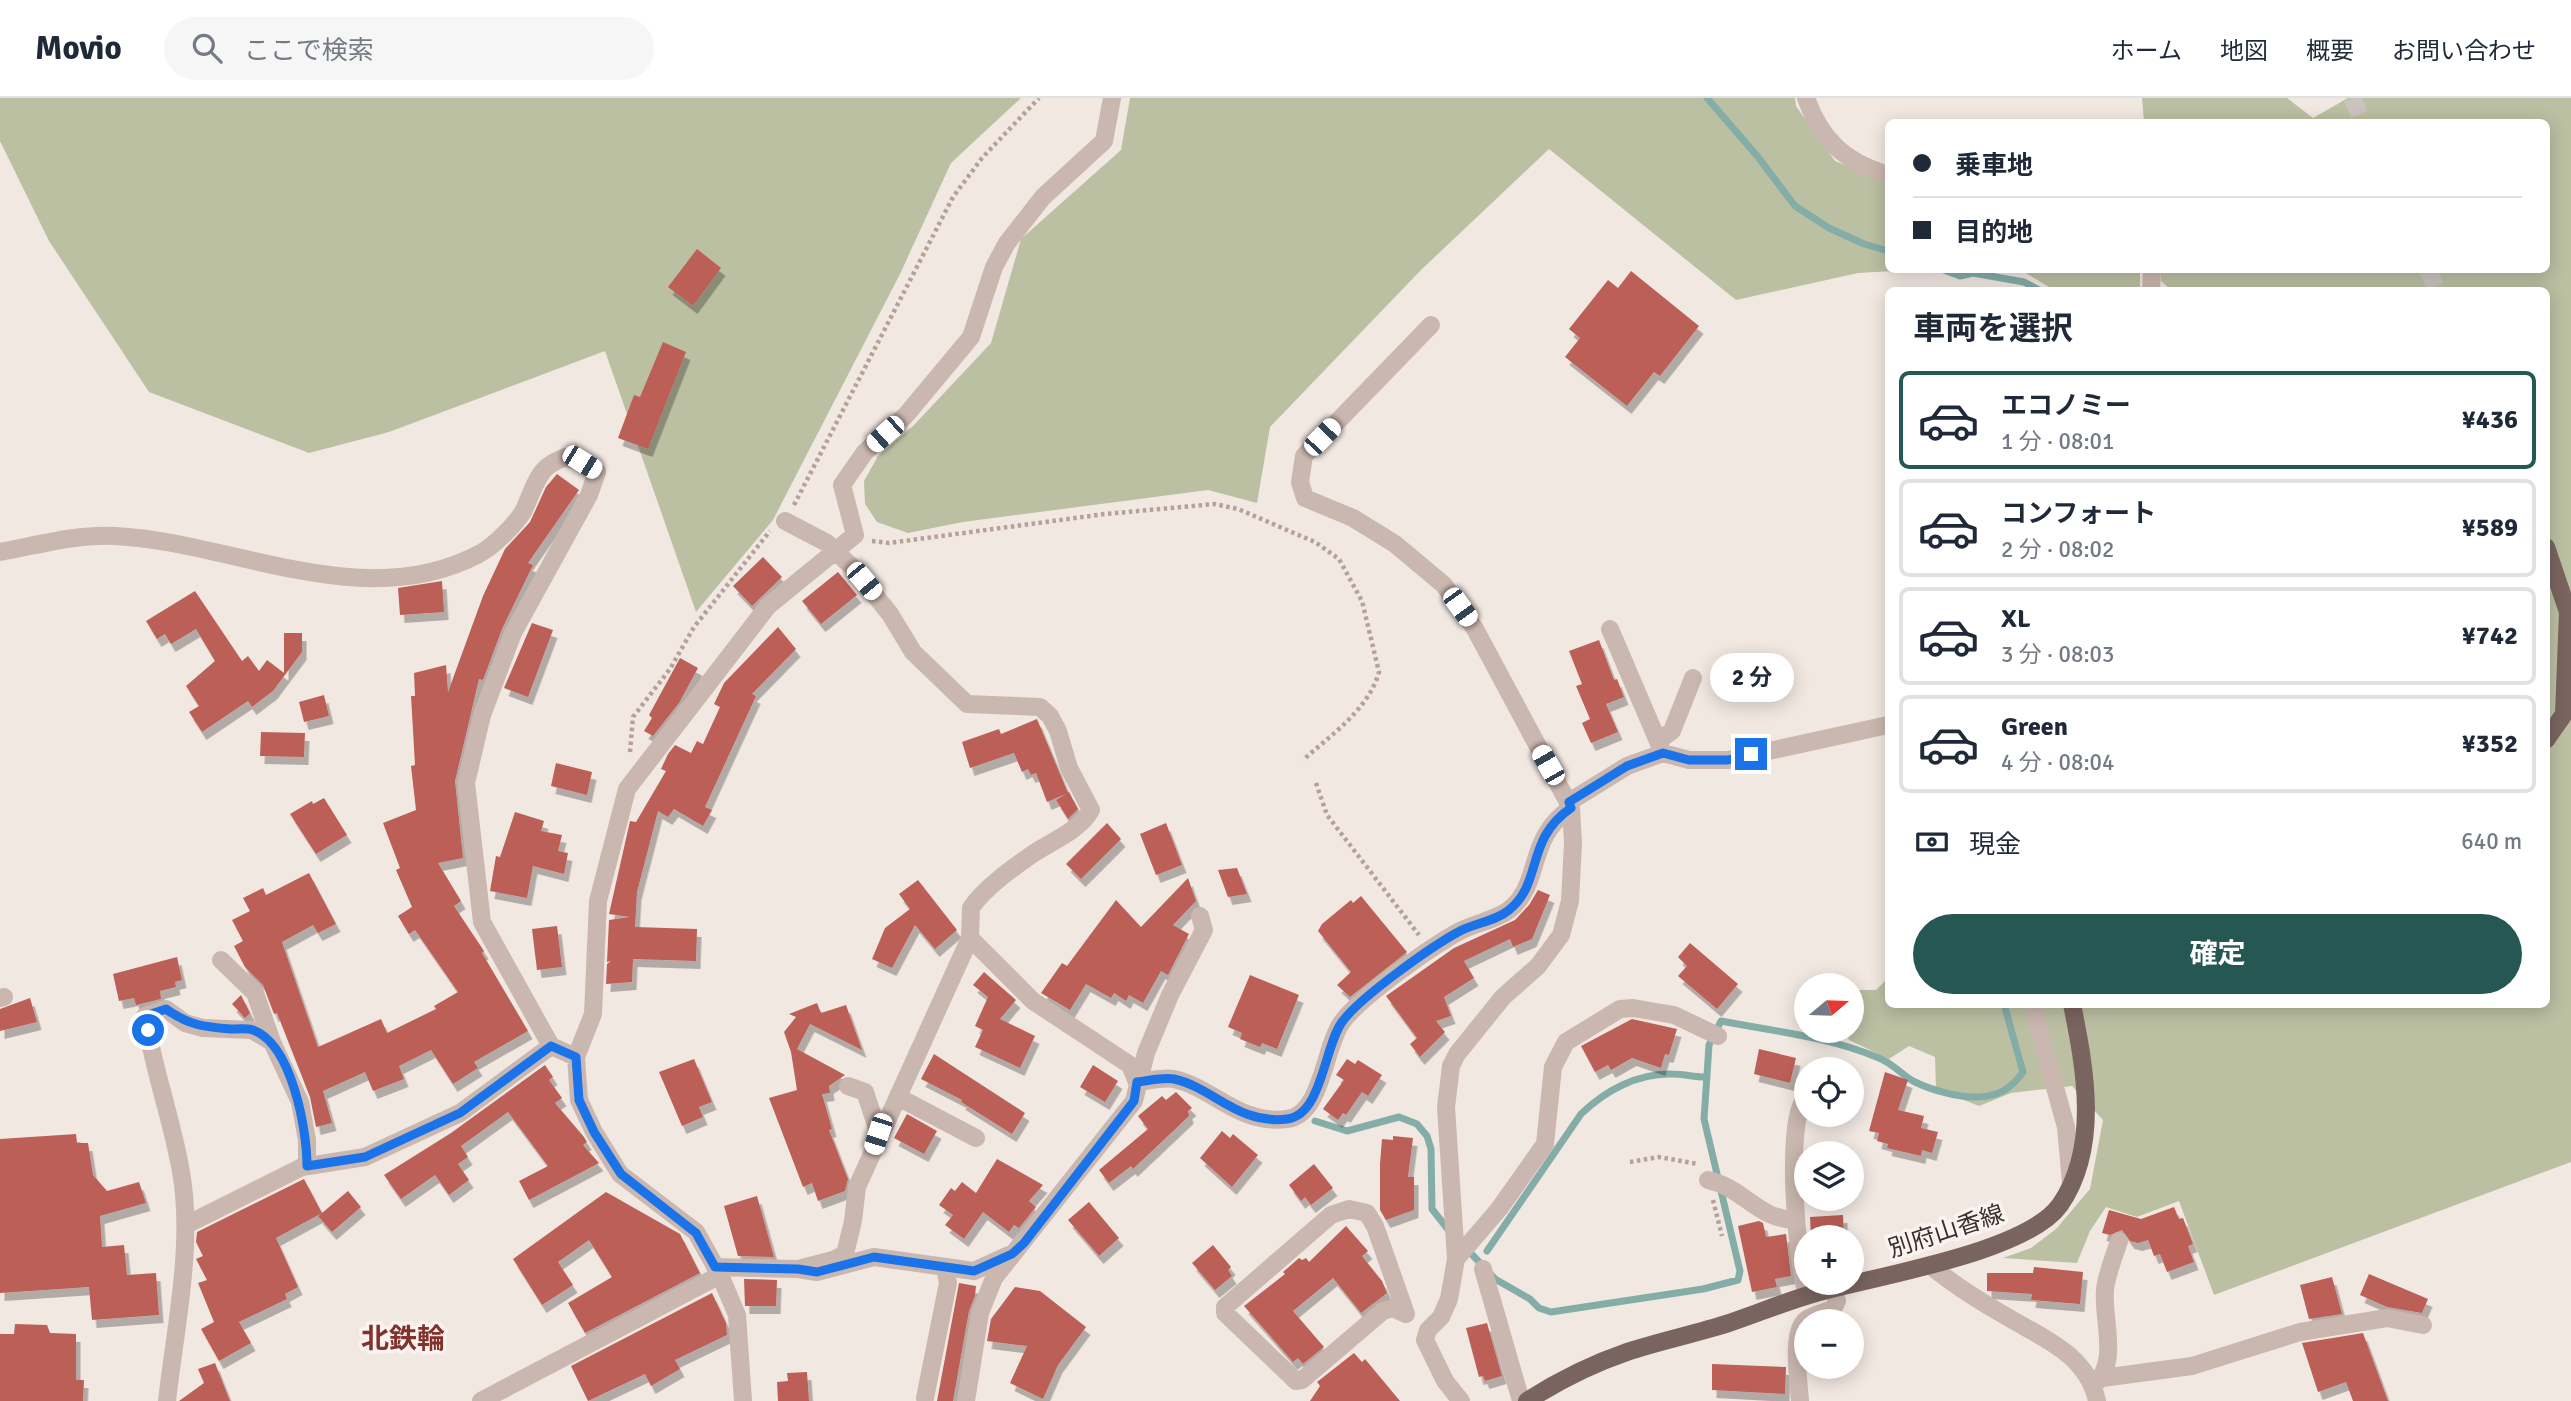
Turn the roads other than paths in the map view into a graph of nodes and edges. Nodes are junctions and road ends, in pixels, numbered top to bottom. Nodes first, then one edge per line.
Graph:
1 (1111, 98) edge
2 (1806, 98) edge
3 (1885, 174) edge
4 (1431, 325) dead end
5 (785, 521) road end
6 (835, 551) junction
7 (0, 552) edge
8 (2550, 559) edge
9 (1611, 629) dead end
10 (1693, 678) dead end
11 (2567, 711) edge
12 (1885, 726) edge
13 (2550, 734) edge
14 (1660, 747) junction
15 (1570, 805) junction
16 (1200, 916) dead end
17 (970, 938) junction
18 (221, 960) dead end
19 (2033, 1008) edge
20 (2073, 1008) edge
21 (1718, 1036) dead end
22 (272, 1042) junction
23 (551, 1046) junction
24 (576, 1057) junction
25 (1137, 1082) junction
26 (848, 1086) dead end
27 (898, 1097) junction
28 (1795, 1127) edge
29 (878, 1134) junction
30 (976, 1138) dead end
31 (307, 1166) junction
32 (1708, 1180) dead end
33 (2071, 1183) junction
34 (1795, 1220) junction
35 (186, 1225) junction
36 (1795, 1225) edge
37 (2119, 1241) dead end
38 (1012, 1254) junction
39 (1456, 1259) junction
40 (1931, 1266) junction
41 (945, 1267) junction
42 (798, 1269) junction
43 (1483, 1269) dead end
44 (718, 1271) junction
45 (1864, 1281) edge
46 (1807, 1295) edge
47 (1835, 1295) edge
48 (1406, 1314) junction
49 (2423, 1325) dead end
50 (1425, 1340) junction
51 (2098, 1388) edge
52 (925, 1398) dead end
53 (167, 1401) edge
54 (481, 1401) edge
55 (743, 1401) edge
56 (966, 1401) edge
57 (1461, 1401) edge
58 (1521, 1401) edge
59 (1527, 1401) edge
60 (1800, 1401) edge

1 - 6 street
2 - 3 street
4 - 15 street
5 - 6 street
6 - 17 street
6 - 24 street
7 - 23 street
8 - 11 main road
9 - 14 street
10 - 14 street
11 - 13 main road
12 - 14 street
14 - 15 street
15 - 25 street
15 - 39 street
16 - 25 street
17 - 25 street
17 - 27 street
18 - 22 street
19 - 33 street
20 - 33 main road, 別府山香線
21 - 39 street
22 - 31 street
22 - 35 street
23 - 24 street
23 - 31 street
24 - 44 street
25 - 38 street
26 - 29 street
27 - 29 street
27 - 30 street
28 - 34 street
29 - 42 street
31 - 35 street
32 - 34 street
33 - 40 main road, 別府山香線
34 - 36 street
35 - 53 street
37 - 51 street
38 - 41 street
38 - 56 street
39 - 50 street
40 - 45 main road, 別府山香線
40 - 51 street
41 - 42 street
41 - 52 street
42 - 44 street
43 - 58 street
44 - 54 street
44 - 55 street
46 - 59 main road, 別府山香線
47 - 60 street
48 - 48 street
48 - 50 street
49 - 51 street
50 - 57 street

